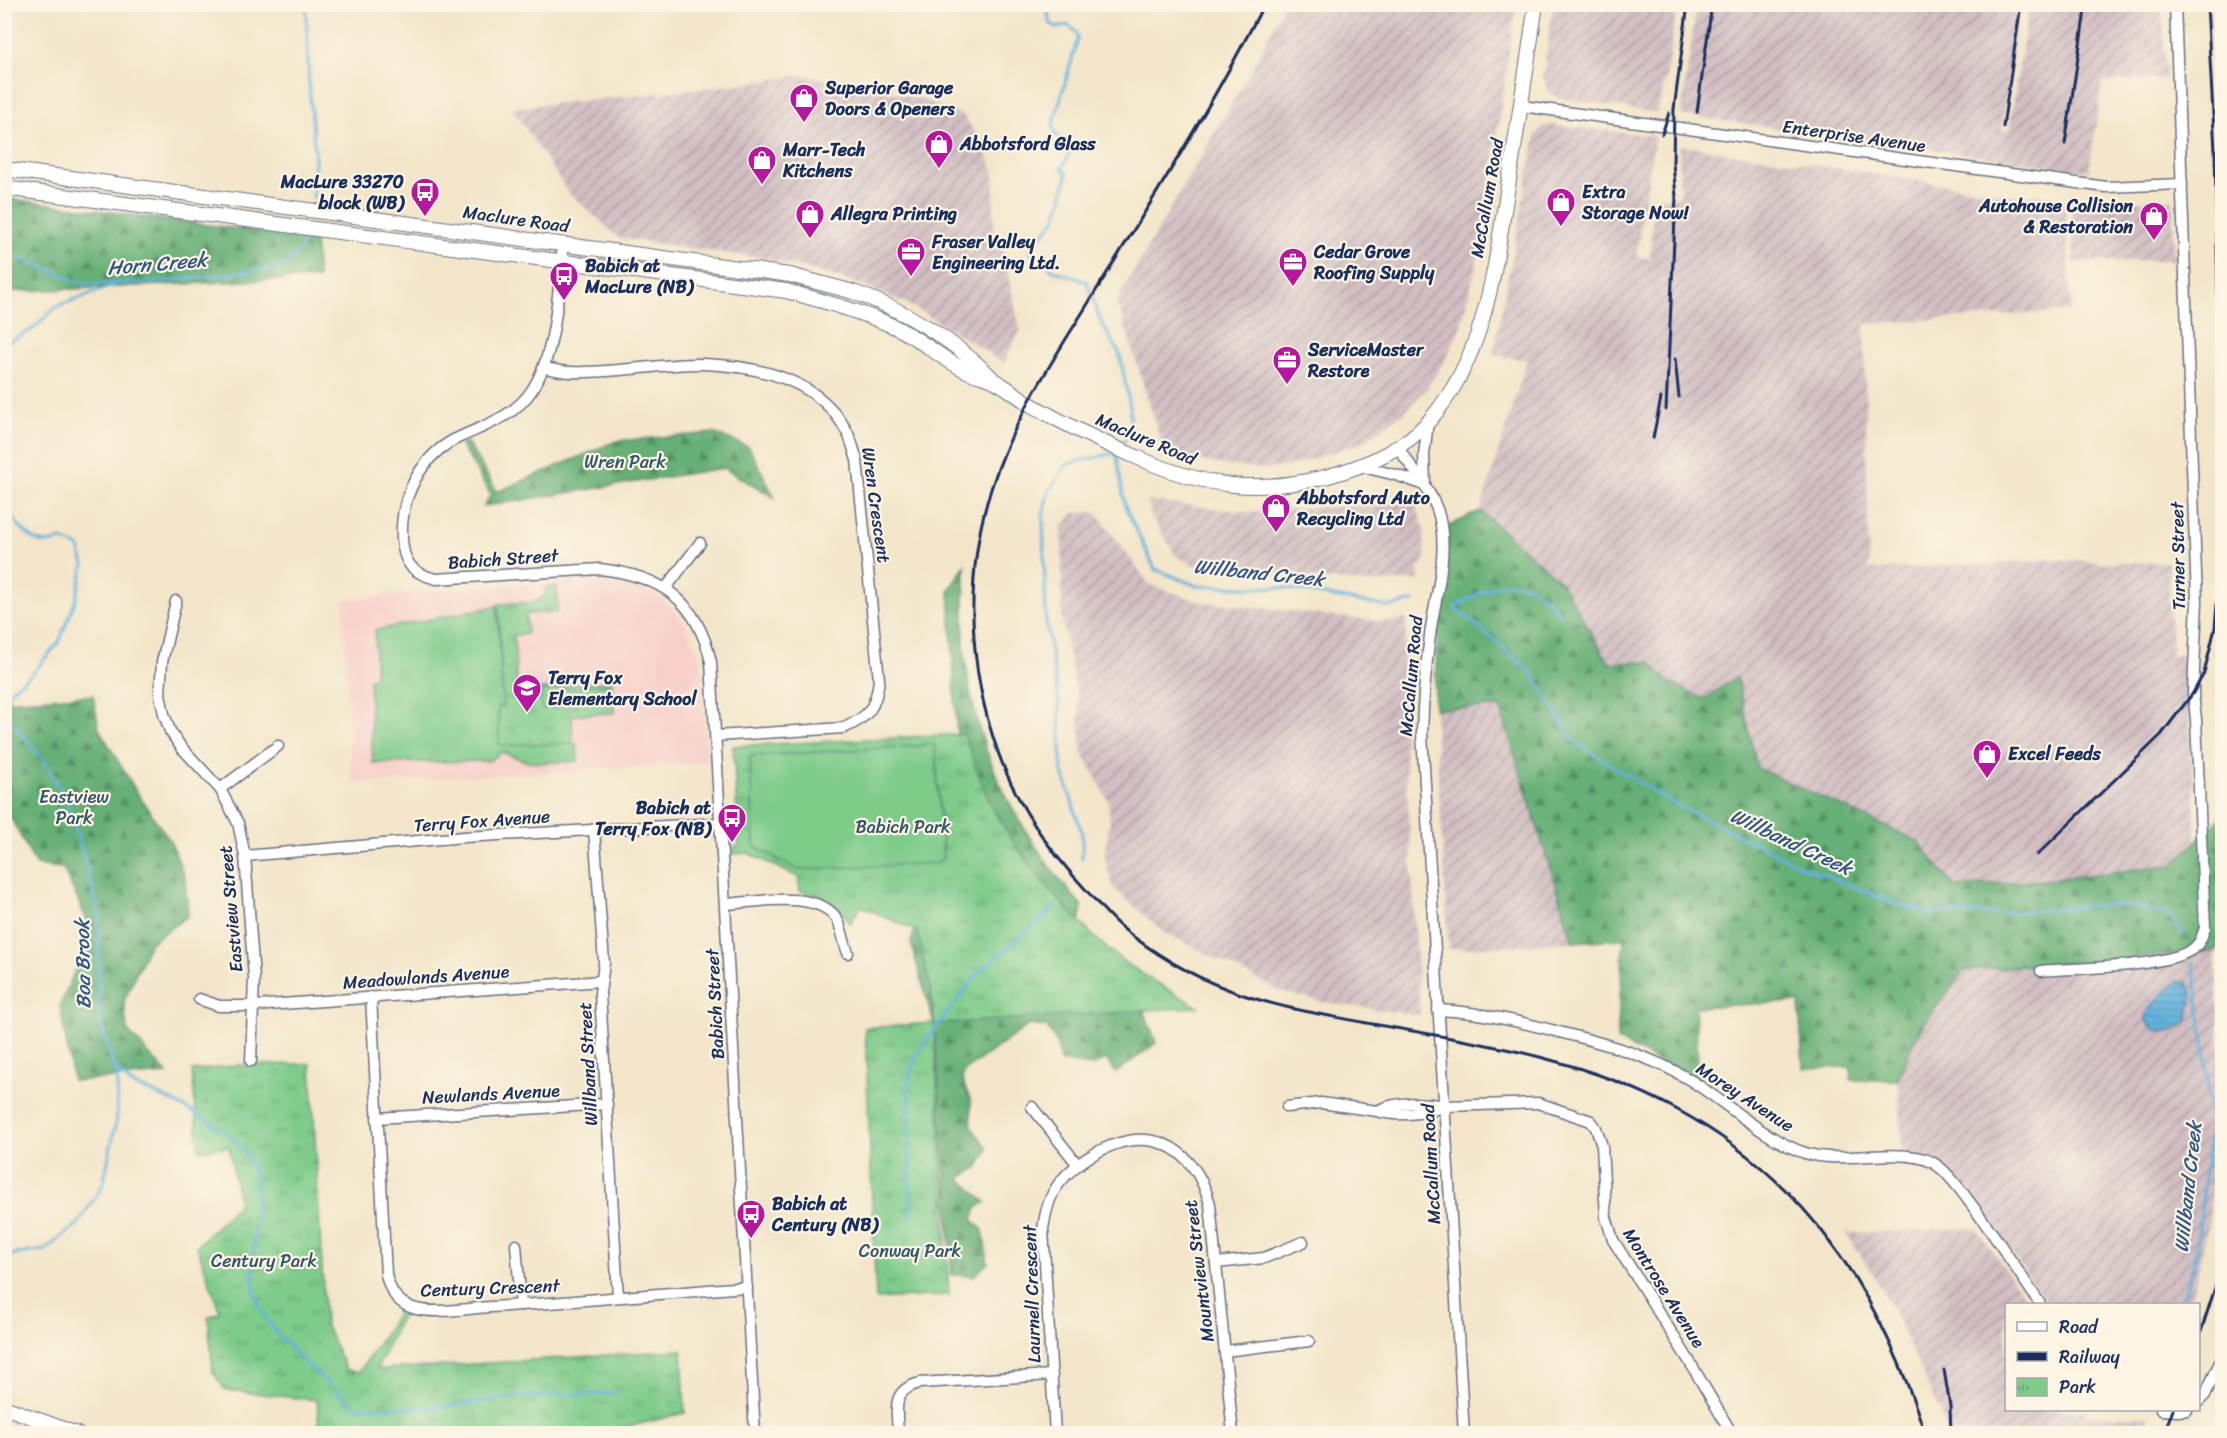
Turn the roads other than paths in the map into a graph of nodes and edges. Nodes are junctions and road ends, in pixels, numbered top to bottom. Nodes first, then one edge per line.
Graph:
1 (1536, 4) edge
2 (2175, 4) edge
3 (1522, 106) junction
4 (4, 169) edge
5 (2182, 184) junction
6 (4, 188) edge
7 (563, 244) junction
8 (561, 261) junction
9 (544, 368) junction
10 (995, 381) junction
11 (1428, 422) junction
12 (1397, 446) junction
13 (1359, 466) junction
14 (1425, 485) junction
15 (700, 543) dead end
16 (666, 588) junction
17 (176, 601) dead end
18 (716, 736) junction
19 (278, 746) dead end
20 (220, 789) junction
21 (721, 823) junction
22 (594, 829) junction
23 (245, 856) junction
24 (726, 904) junction
25 (848, 953) dead end
26 (2041, 971) dead end
27 (601, 981) junction
28 (371, 997) junction
29 (199, 999) dead end
30 (254, 1006) junction
31 (1438, 1010) junction
32 (251, 1061) dead end
33 (607, 1104) junction
34 (1445, 1106) junction
35 (1032, 1107) dead end
36 (1287, 1107) dead end
37 (377, 1118) junction
38 (1144, 1139) joint
39 (1078, 1165) junction
40 (1303, 1242) dead end
41 (516, 1245) dead end
42 (1216, 1263) junction
43 (747, 1287) junction
44 (618, 1297) junction
45 (2039, 1303) edge
46 (521, 1305) junction
47 (1309, 1341) dead end
48 (1225, 1351) junction
49 (2223, 1358) edge
50 (1052, 1375) junction
51 (2200, 1401) edge
52 (4, 1407) edge
53 (77, 1434) edge
54 (755, 1434) edge
55 (898, 1434) edge
56 (1055, 1434) edge
57 (1233, 1434) edge
58 (1464, 1434) edge
59 (1732, 1434) edge

1 - 3 main road, McCallum Road
2 - 5 street, Turner Street
3 - 5 street, Enterprise Avenue
3 - 11 main road, McCallum Road
4 - 7 main road, Maclure Road
5 - 26 street, Turner Street
6 - 8 main road, Maclure Road
7 - 8 street, Babich Street
7 - 10 main road, Maclure Road
8 - 9 street, Babich Street
8 - 10 main road, Maclure Road
9 - 16 street, Babich Street
9 - 18 street, Wren Crescent
10 - 13 main road, Maclure Road
11 - 12 main road, McCallum Road
11 - 14 street
12 - 13 main road, Maclure Road
12 - 14 street, McCallum Road
13 - 14 street
14 - 31 street, McCallum Road
15 - 16 street
16 - 18 street, Babich Street
17 - 20 street, Eastview Street
18 - 21 street, Babich Street
19 - 20 street
20 - 23 street, Eastview Street
21 - 22 street, Terry Fox Avenue
21 - 24 street, Babich Street
22 - 23 street, Terry Fox Avenue
22 - 27 street, Willband Street
23 - 30 street, Eastview Street
24 - 25 street
24 - 43 street, Babich Street
27 - 28 street, Meadowlands Avenue
27 - 33 street, Willband Street
28 - 30 street, Meadowlands Avenue
28 - 37 street, Century Crescent
29 - 30 street, Meadowlands Avenue
30 - 32 street, Eastview Street
31 - 34 street, McCallum Road
31 - 45 street, Morey Avenue
33 - 37 street, Newlands Avenue
33 - 44 street, Willband Street
34 - 36 street
34 - 58 street, McCallum Road
34 - 59 street, Montrose Avenue
35 - 39 street
37 - 46 street, Century Crescent
38 - 39 street, Laurnell Crescent
38 - 42 street, Mountview Street
39 - 50 street, Laurnell Crescent
40 - 42 street
41 - 46 street
42 - 48 street, Mountview Street
43 - 44 street, Century Crescent
43 - 54 street, Babich Street
44 - 46 street, Century Crescent
47 - 48 street
48 - 57 street, Mountview Street
49 - 51 street
50 - 55 street
50 - 56 street, Laurnell Crescent
52 - 53 main road

